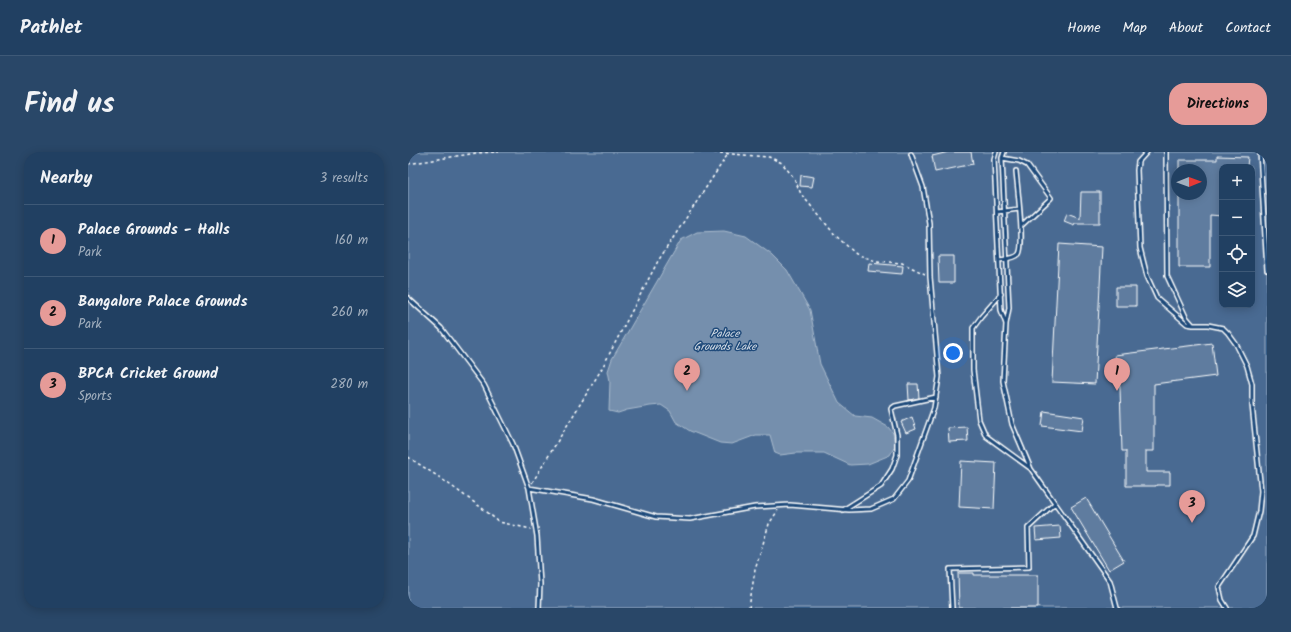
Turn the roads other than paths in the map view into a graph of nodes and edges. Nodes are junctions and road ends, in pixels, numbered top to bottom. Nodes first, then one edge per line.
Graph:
1 (996, 152) edge
2 (1004, 152) edge
3 (1148, 152) edge
4 (1166, 152) edge
5 (1260, 152) edge
6 (911, 154) dead end
7 (1002, 158) junction
8 (1016, 171) dead end
9 (1019, 209) junction
10 (1004, 211) junction
11 (996, 212) junction
12 (1021, 226) junction
13 (1007, 259) junction
14 (999, 260) junction
15 (1267, 270) edge
16 (1001, 294) junction
17 (408, 298) edge
18 (1006, 324) junction
19 (1193, 325) junction
20 (936, 397) junction
21 (1031, 469) junction
22 (529, 488) junction
23 (1055, 503) junction
24 (843, 510) junction
25 (540, 608) edge
26 (952, 608) edge
27 (1117, 608) edge
28 (1227, 608) edge

1 - 11 lane
2 - 7 lane
3 - 19 lane
4 - 19 lane
5 - 15 lane
6 - 20 lane
7 - 10 lane
7 - 12 lane
8 - 9 lane
9 - 10 lane
9 - 12 lane
10 - 11 lane
10 - 13 lane
11 - 14 lane
12 - 13 lane
13 - 14 lane
13 - 18 lane
14 - 16 lane
16 - 18 lane
16 - 21 lane
17 - 22 lane
18 - 21 lane
19 - 28 lane
20 - 24 lane
20 - 24 lane
21 - 23 lane
22 - 24 lane
22 - 25 lane
23 - 26 lane
23 - 27 lane

